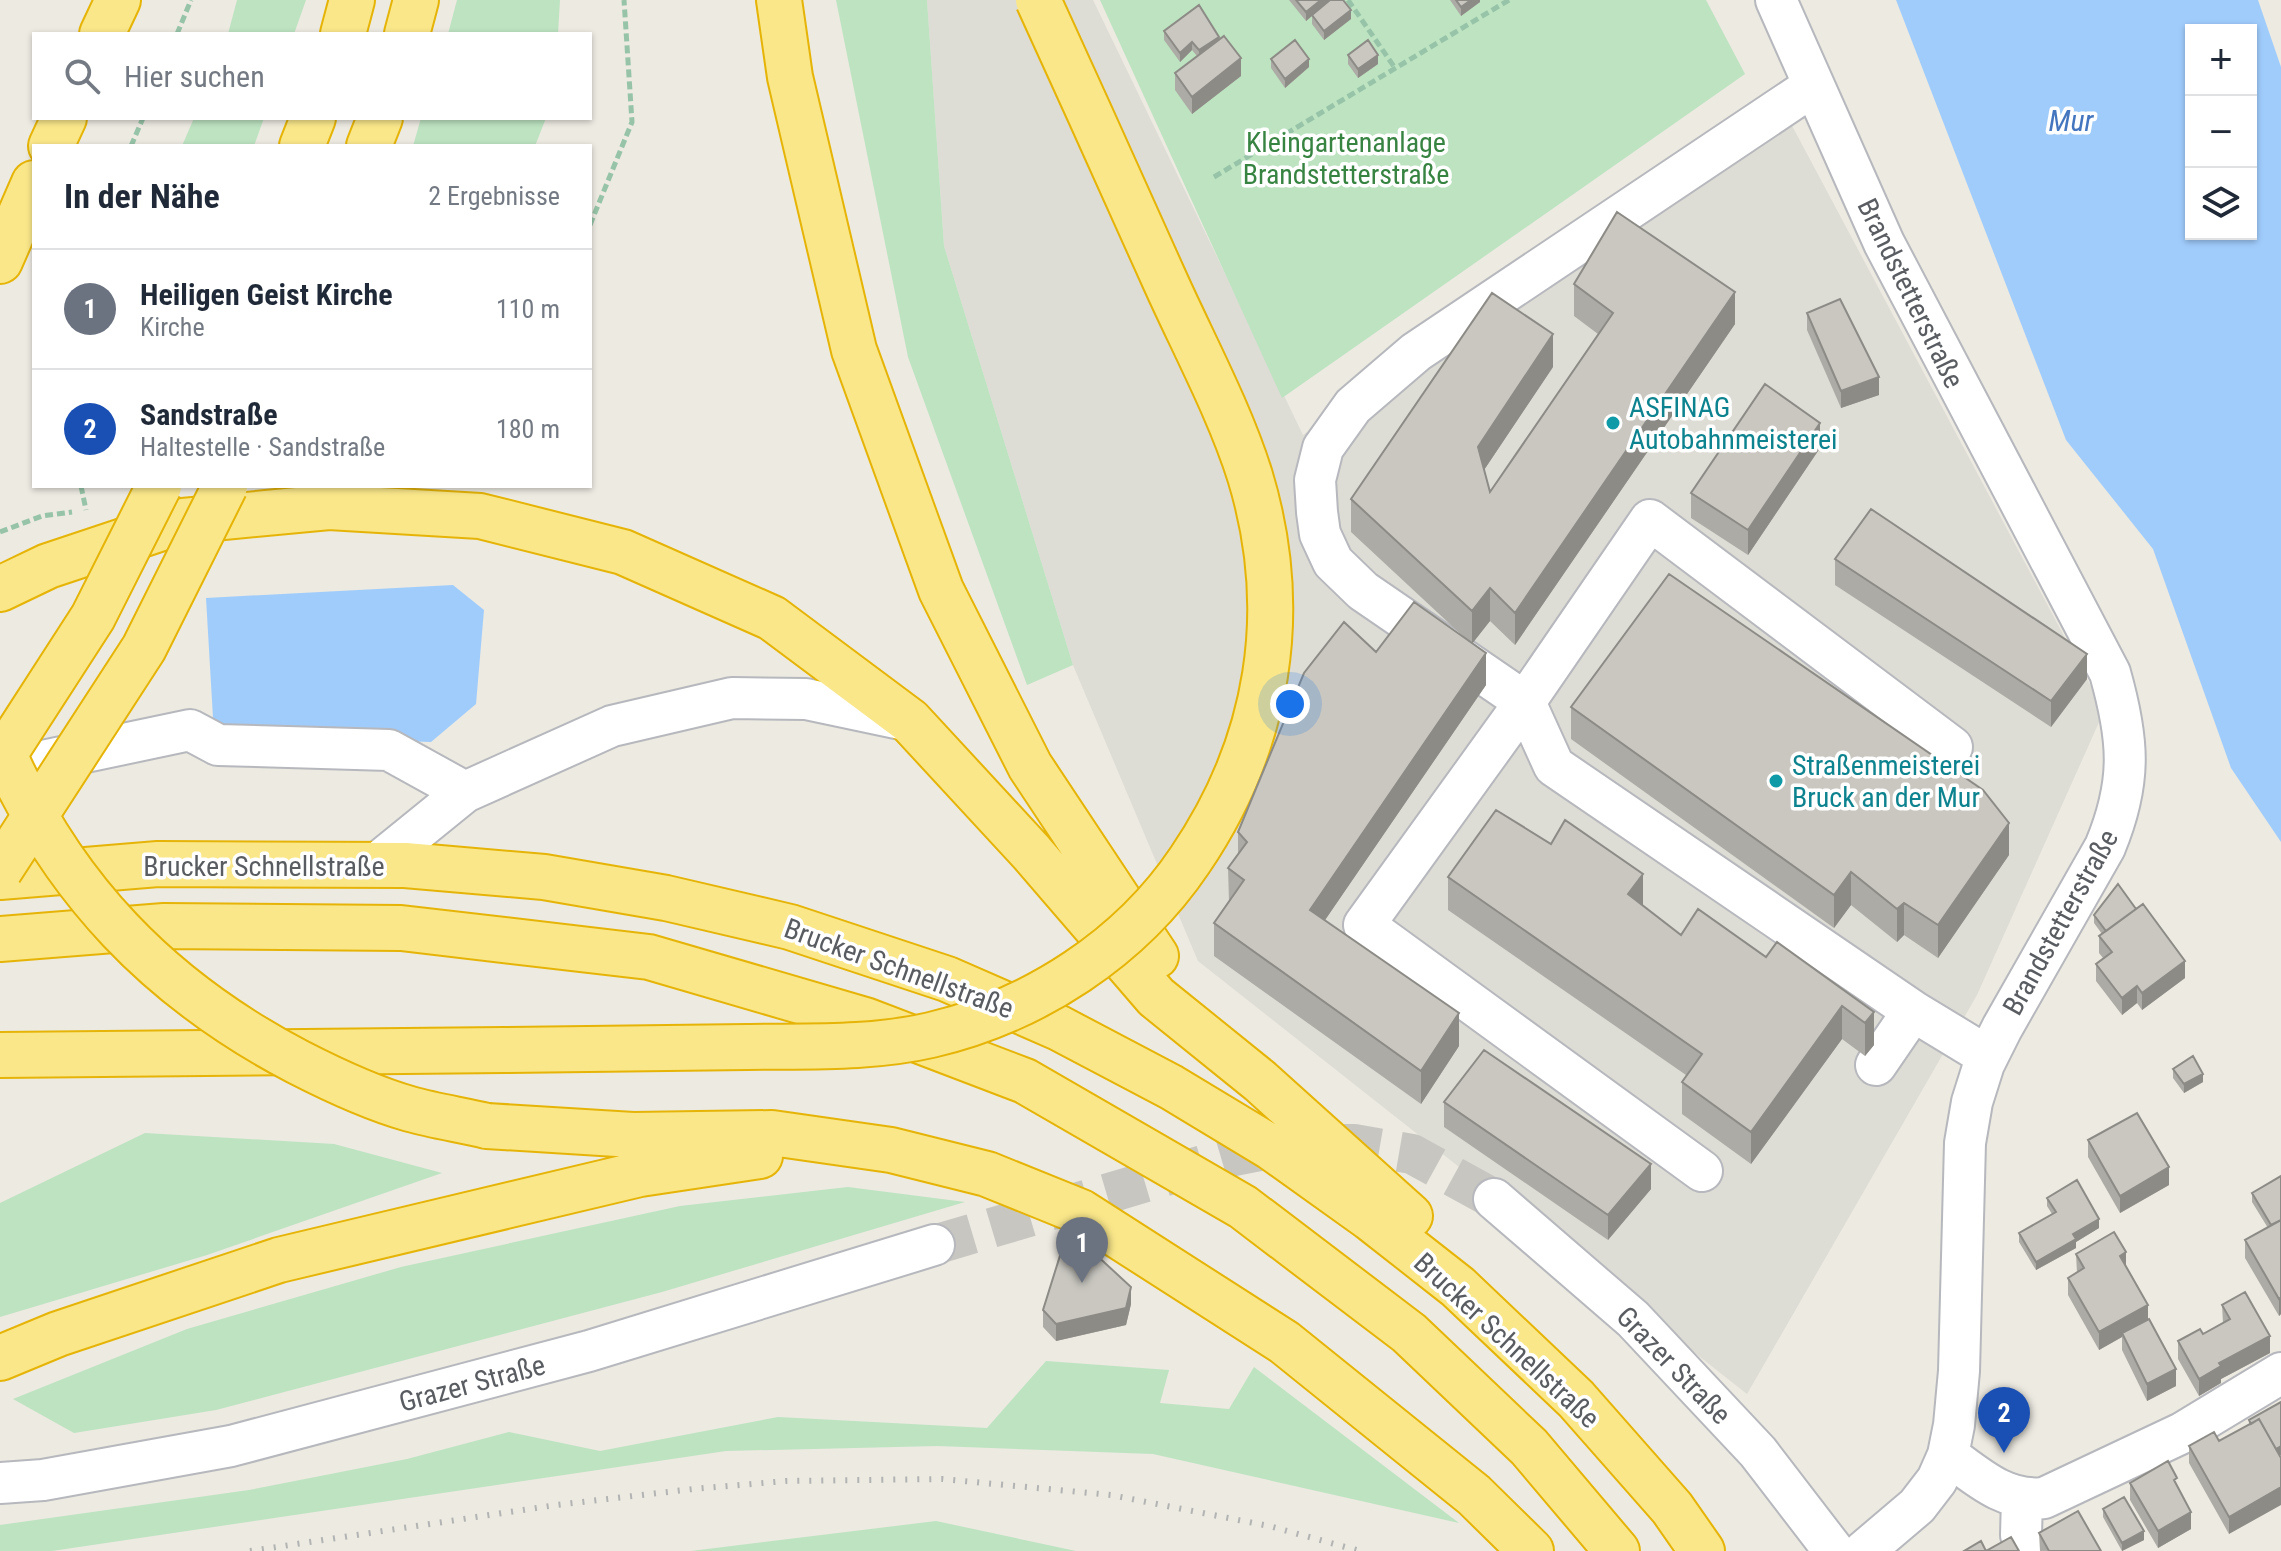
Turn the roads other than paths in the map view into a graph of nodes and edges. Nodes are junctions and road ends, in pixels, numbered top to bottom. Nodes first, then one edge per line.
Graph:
1 (118, 0) edge
2 (352, 0) edge
3 (416, 0) edge
4 (779, 0) edge
5 (1038, 0) edge
6 (1776, 0) edge
7 (103, 32) edge
8 (344, 32) edge
9 (408, 32) edge
10 (1813, 86) junction
11 (63, 120) edge
12 (312, 120) edge
13 (379, 120) edge
14 (52, 144) edge
15 (303, 144) edge
16 (370, 144) edge
17 (32, 188) edge
18 (0, 261) edge
19 (158, 488) edge
20 (224, 488) edge
21 (0, 589) edge
22 (1525, 702) junction
23 (910, 721) junction
24 (0, 745) edge
25 (1952, 747) dead end
26 (0, 761) edge
27 (0, 770) edge
28 (465, 792) junction
29 (375, 865) junction
30 (0, 870) edge
31 (0, 877) edge
32 (0, 939) edge
33 (1913, 1011) junction
34 (0, 1055) edge
35 (1987, 1056) junction
36 (1876, 1065) dead end
37 (1260, 1081) junction
38 (891, 1150) junction
39 (1702, 1171) dead end
40 (1494, 1199) tunnel mouth
41 (934, 1245) tunnel mouth
42 (1458, 1287) junction
43 (0, 1358) edge
44 (2281, 1373) edge
45 (1948, 1455) junction
46 (0, 1483) edge
47 (2022, 1498) junction
48 (1531, 1551) edge
49 (1617, 1551) edge
50 (1702, 1551) edge
51 (1834, 1551) edge
52 (1864, 1551) edge
53 (2026, 1551) edge

1 - 7 highway
2 - 8 highway
3 - 9 highway
4 - 37 highway
5 - 34 highway, bridge
6 - 10 street, Brandstetterstraße
10 - 22 street
10 - 35 street, Brandstetterstraße
11 - 14 highway
12 - 15 highway
13 - 16 highway
17 - 18 highway
19 - 26 highway, bridge
20 - 30 highway, bridge
21 - 23 highway
22 - 25 street
22 - 33 street
22 - 39 street
23 - 28 street
23 - 37 highway
24 - 38 highway, bridge
27 - 28 street
28 - 29 street
29 - 31 highway, Brucker Schnellstraße
29 - 42 highway, Brucker Schnellstraße
32 - 49 highway
33 - 35 street
33 - 36 street
35 - 45 street, Brandstetterstraße
37 - 42 highway
38 - 43 highway
38 - 48 highway
40 - 51 street, Grazer Straße
41 - 46 street, Grazer Straße
42 - 50 highway, Brucker Schnellstraße
44 - 47 street
45 - 47 street
45 - 52 street, Brandstetterstraße
47 - 53 street

